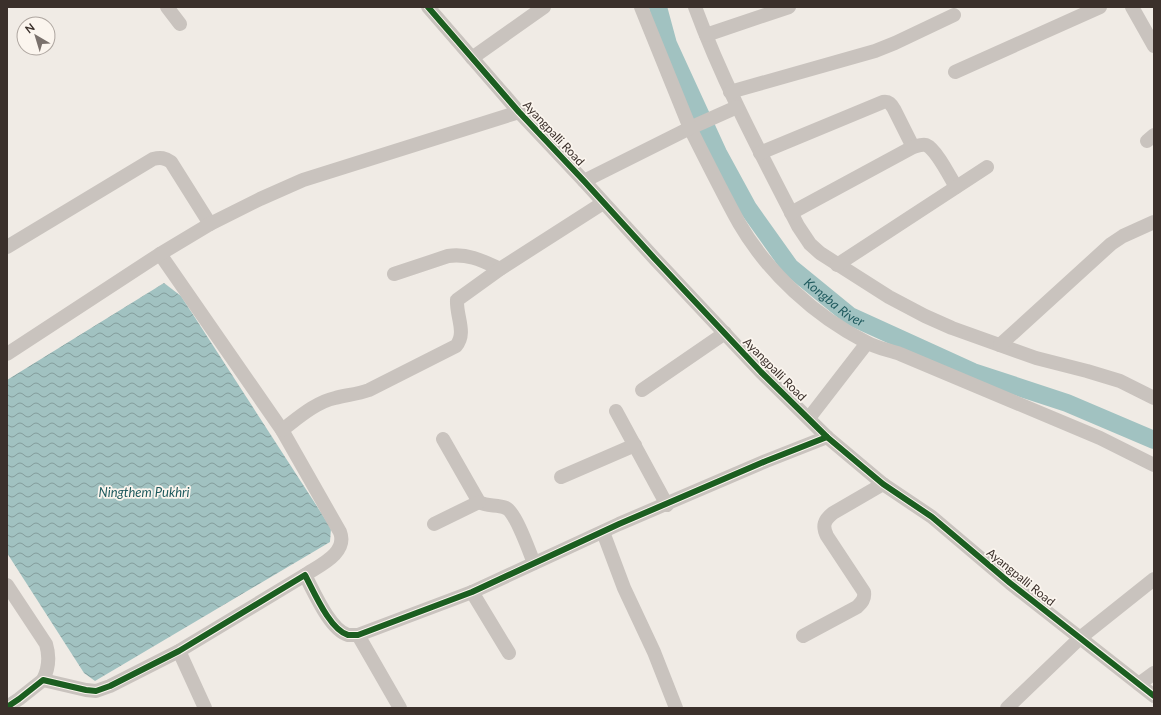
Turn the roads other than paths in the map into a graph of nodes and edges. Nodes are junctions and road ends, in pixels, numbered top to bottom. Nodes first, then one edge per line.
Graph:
1 (167, 7) edge
2 (428, 7) edge
3 (641, 7) edge
4 (695, 7) edge
5 (789, 7) edge
6 (1100, 7) edge
7 (1132, 7) edge
8 (535, 9) edge
9 (954, 15) dead end
10 (180, 24) dead end
11 (706, 35) junction
12 (1154, 46) edge
13 (472, 58) junction
14 (955, 72) dead end
15 (730, 92) junction
16 (732, 108) junction
17 (519, 112) junction
18 (694, 126) junction
19 (913, 147) junction
20 (760, 153) junction
21 (987, 167) dead end
22 (584, 181) junction
23 (956, 187) junction
24 (603, 203) junction
25 (791, 212) junction
26 (1154, 222) edge
27 (210, 224) junction
28 (7, 247) edge
29 (160, 254) junction
30 (837, 265) junction
31 (500, 268) junction
32 (394, 274) dead end
33 (725, 333) junction
34 (867, 343) junction
35 (1000, 345) junction
36 (7, 354) edge
37 (642, 390) dead end
38 (1154, 398) edge
39 (616, 411) dead end
40 (809, 418) junction
41 (282, 430) junction
42 (827, 437) junction
43 (443, 439) dead end
44 (635, 445) junction
45 (1154, 465) edge
46 (561, 477) dead end
47 (883, 484) junction
48 (479, 502) junction
49 (667, 505) junction
50 (434, 524) dead end
51 (603, 532) junction
52 (534, 563) junction
53 (305, 575) junction
54 (1154, 579) edge
55 (7, 585) edge
56 (472, 592) junction
57 (358, 635) junction
58 (803, 636) dead end
59 (1080, 638) junction
60 (179, 651) junction
61 (509, 652) dead end
62 (1154, 673) edge
63 (43, 680) junction
64 (1139, 684) junction
65 (1154, 696) edge
66 (21, 704) edge
67 (7, 707) edge
68 (205, 708) edge
69 (400, 708) edge
70 (676, 708) edge
71 (1007, 708) edge

1 - 10 street
2 - 13 street, Ayangpalli Road
3 - 18 street
4 - 11 street
5 - 11 street
6 - 14 street
7 - 12 street
8 - 13 street
9 - 15 street
11 - 15 street
13 - 17 street, Ayangpalli Road
15 - 16 street
16 - 18 street
16 - 20 street
17 - 22 street, Ayangpalli Road
17 - 27 street
18 - 22 street
18 - 34 street
19 - 20 street
19 - 23 street
19 - 25 street
20 - 25 street
21 - 23 street
22 - 24 street, Ayangpalli Road
23 - 30 street
24 - 31 street
24 - 33 street, Ayangpalli Road
25 - 30 street
26 - 35 street
27 - 28 street
27 - 29 street
29 - 36 street
29 - 41 street
30 - 35 street
31 - 32 street
31 - 41 street
33 - 37 street
33 - 40 street, Ayangpalli Road
34 - 40 street
34 - 45 street
35 - 38 street
39 - 44 street
40 - 42 street, Ayangpalli Road
41 - 53 street
42 - 47 street, Ayangpalli Road
42 - 49 street
43 - 48 street
44 - 46 street
44 - 49 street
47 - 58 street
47 - 59 street, Ayangpalli Road
48 - 50 street
48 - 52 street
49 - 51 street
51 - 52 street
51 - 70 street
52 - 56 street
53 - 57 street
53 - 60 street
54 - 59 street
55 - 63 street
56 - 57 street
56 - 61 street
57 - 69 street
59 - 64 street, Ayangpalli Road
59 - 71 street
60 - 63 street
60 - 68 street
62 - 64 street
63 - 66 street
64 - 65 street, Ayangpalli Road
66 - 67 street

